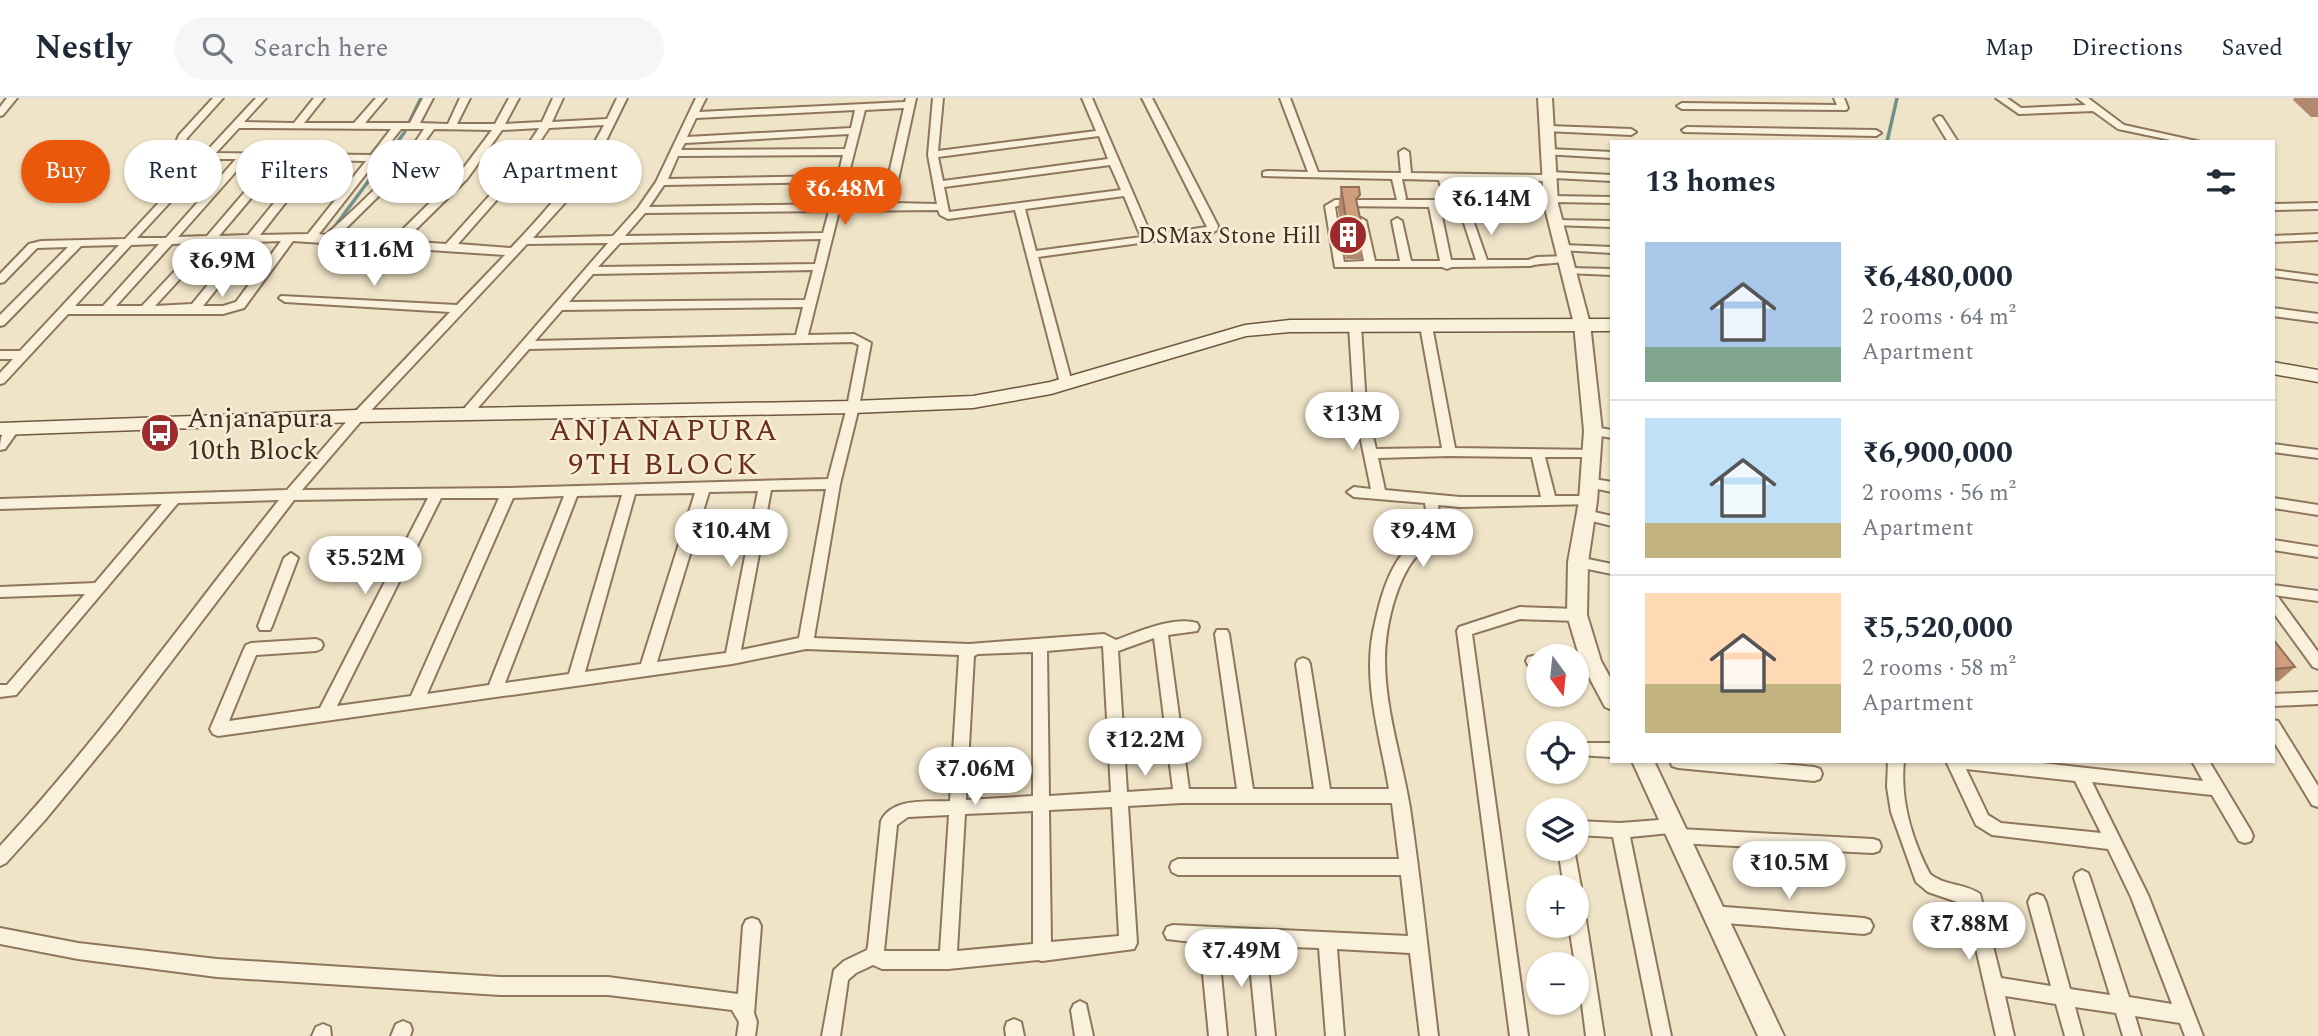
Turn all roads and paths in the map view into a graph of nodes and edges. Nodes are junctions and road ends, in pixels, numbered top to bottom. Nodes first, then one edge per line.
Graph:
1 (12, 98) edge
2 (218, 98) edge
3 (261, 98) edge
4 (319, 98) edge
5 (381, 98) edge
6 (428, 98) edge
7 (465, 98) edge
8 (514, 98) edge
9 (558, 98) edge
10 (622, 98) edge
11 (633, 98) edge
12 (701, 98) edge
13 (938, 98) edge
14 (1087, 98) edge
15 (1147, 98) edge
16 (1286, 98) edge
17 (1545, 98) edge
18 (1839, 98) edge
19 (2001, 98) edge
20 (2038, 98) edge
21 (2082, 98) edge
22 (911, 102) edge
23 (1681, 102) edge
24 (1728, 102) edge
25 (1777, 103) edge
26 (861, 107) junction
27 (2094, 108) junction
28 (2053, 109) junction
29 (0, 113) edge
30 (694, 115) junction
31 (1939, 119) dead end
32 (612, 122) junction
33 (237, 125) junction
34 (452, 125) junction
35 (547, 125) junction
36 (296, 126) junction
37 (431, 126) junction
38 (357, 127) junction
39 (398, 127) junction
40 (413, 127) junction
41 (500, 127) junction
42 (1549, 129) junction
43 (1687, 130) junction
44 (855, 131) junction
45 (1102, 132) junction
46 (1631, 132) dead end
47 (1877, 133) dead end
48 (2146, 137) edge
49 (181, 140) edge
50 (388, 140) edge
51 (682, 140) junction
52 (1689, 140) edge
53 (1952, 140) edge
54 (2176, 140) edge
55 (222, 141) edge
56 (849, 152) junction
57 (1404, 152) dead end
58 (1549, 152) junction
59 (676, 153) junction
60 (933, 155) junction
61 (1610, 155) edge
62 (1115, 161) junction
63 (236, 166) edge
64 (367, 166) edge
65 (1267, 174) dead end
66 (1314, 174) junction
67 (1401, 175) junction
68 (1443, 175) junction
69 (1549, 176) junction
70 (1610, 178) edge
71 (842, 179) junction
72 (661, 182) junction
73 (939, 185) junction
74 (1128, 192) junction
75 (1401, 198) dead end
76 (1447, 198) dead end
77 (1610, 200) edge
78 (1551, 201) junction
79 (164, 203) edge
80 (241, 203) edge
81 (279, 203) edge
82 (1434, 203) junction
83 (880, 206) junction
84 (2318, 206) edge
85 (834, 207) junction
86 (943, 207) junction
87 (1019, 207) junction
88 (2275, 207) edge
89 (642, 209) junction
90 (1468, 220) dead end
91 (1361, 221) edge
92 (1397, 221) dead end
93 (1556, 223) junction
94 (1610, 224) edge
95 (826, 236) junction
96 (311, 237) junction
97 (2318, 237) edge
98 (289, 238) junction
99 (1147, 238) junction
100 (329, 239) junction
101 (2275, 239) edge
102 (210, 240) junction
103 (249, 240) junction
104 (617, 240) junction
105 (525, 241) junction
106 (168, 242) junction
107 (77, 243) junction
108 (126, 243) junction
109 (396, 243) junction
110 (450, 246) junction
111 (1610, 250) edge
112 (516, 251) junction
113 (1032, 255) junction
114 (1566, 259) junction
115 (1483, 264) junction
116 (1370, 265) junction
117 (1406, 265) junction
118 (1447, 266) junction
119 (819, 267) junction
120 (589, 271) junction
121 (1610, 271) edge
122 (2275, 273) edge
123 (2318, 279) edge
124 (0, 280) edge
125 (285, 298) dead end
126 (811, 303) junction
127 (559, 306) junction
128 (108, 308) junction
129 (146, 309) junction
130 (192, 309) junction
131 (460, 309) junction
132 (64, 310) junction
133 (2275, 312) edge
134 (2318, 318) edge
135 (0, 323) edge
136 (1582, 324) junction
137 (1610, 325) edge
138 (1356, 326) junction
139 (1426, 326) junction
140 (801, 338) junction
141 (526, 345) junction
142 (0, 355) edge
143 (23, 355) junction
144 (2275, 368) edge
145 (2318, 376) edge
146 (0, 380) edge
147 (1066, 383) junction
148 (853, 407) junction
149 (466, 414) junction
150 (357, 416) junction
151 (7, 428) edge
152 (1593, 431) junction
153 (1610, 435) edge
154 (0, 446) edge
155 (2275, 448) edge
156 (1449, 452) junction
157 (1537, 453) junction
158 (1592, 453) junction
159 (1370, 454) junction
160 (2318, 454) edge
161 (1588, 483) junction
162 (833, 484) junction
163 (1610, 487) edge
164 (765, 488) junction
165 (702, 489) junction
166 (631, 491) junction
167 (572, 492) junction
168 (1354, 492) dead end
169 (508, 493) junction
170 (1378, 493) junction
171 (437, 494) junction
172 (290, 495) junction
173 (1431, 499) junction
174 (173, 500) junction
175 (1549, 501) junction
176 (2275, 503) edge
177 (0, 504) edge
178 (1587, 508) junction
179 (2318, 510) edge
180 (1610, 520) edge
181 (2275, 545) edge
182 (2318, 552) edge
183 (291, 558) dead end
184 (1578, 562) junction
185 (1610, 569) edge
186 (98, 588) junction
187 (2275, 590) edge
188 (0, 592) edge
189 (2318, 596) edge
190 (2275, 603) edge
191 (1577, 615) junction
192 (265, 626) dead end
193 (1192, 627) dead end
194 (1160, 630) junction
195 (1222, 634) dead end
196 (806, 643) junction
197 (1581, 644) edge
198 (316, 645) dead end
199 (1040, 646) junction
200 (2312, 646) edge
201 (1112, 647) junction
202 (970, 650) junction
203 (732, 658) junction
204 (2318, 663) edge
205 (1303, 664) dead end
206 (1589, 669) edge
207 (646, 670) junction
208 (575, 680) junction
209 (495, 690) junction
210 (0, 691) edge
211 (1610, 698) edge
212 (2318, 698) edge
213 (2275, 700) edge
214 (416, 701) junction
215 (325, 714) junction
216 (2275, 729) edge
217 (1589, 750) edge
218 (1610, 750) edge
219 (1644, 763) edge
220 (1699, 763) edge
221 (1896, 763) edge
222 (1957, 763) edge
223 (1973, 763) edge
224 (2201, 763) edge
225 (1814, 774) dead end
226 (2081, 776) junction
227 (2217, 789) junction
228 (1182, 796) junction
229 (1246, 796) junction
230 (1323, 796) junction
231 (1120, 798) junction
232 (1399, 798) junction
233 (2318, 800) edge
234 (1041, 802) junction
235 (957, 807) junction
236 (1589, 829) edge
237 (1620, 830) junction
238 (1675, 831) junction
239 (2245, 835) dead end
240 (2111, 842) junction
241 (1873, 846) dead end
242 (0, 858) edge
243 (1178, 867) dead end
244 (1408, 867) junction
245 (2082, 878) dead end
246 (2037, 902) dead end
247 (1712, 914) junction
248 (752, 926) dead end
249 (1864, 926) dead end
250 (1173, 933) dead end
251 (1208, 935) junction
252 (0, 936) edge
253 (1256, 937) junction
254 (1580, 938) edge
255 (1327, 941) junction
256 (1417, 945) junction
257 (1042, 953) junction
258 (873, 956) junction
259 (948, 960) junction
260 (1994, 986) junction
261 (2063, 996) junction
262 (2122, 1004) junction
263 (1080, 1010) dead end
264 (746, 1011) junction
265 (2186, 1015) junction
266 (746, 1036) edge
267 (831, 1036) edge
268 (1084, 1036) edge
269 (1218, 1036) edge
270 (1266, 1036) edge
271 (1335, 1036) edge
272 (1429, 1036) edge
273 (1519, 1036) edge
274 (1595, 1036) edge
275 (1662, 1036) edge
276 (1771, 1036) edge
277 (2005, 1036) edge
278 (2074, 1036) edge
279 (2132, 1036) edge
280 (2194, 1036) edge

1 - 29 street
2 - 49 street
3 - 33 street
4 - 36 street
5 - 38 street
6 - 40 street
7 - 34 street
8 - 41 street
9 - 35 street
10 - 11 street
10 - 32 street
12 - 30 street
13 - 60 street
14 - 45 street
15 - 99 street
16 - 66 street
17 - 42 street
18 - 25 street
19 - 28 street
20 - 28 street
21 - 27 street
22 - 26 street
22 - 83 street
23 - 24 street
23 - 43 street
24 - 25 street
26 - 30 street
26 - 44 street
27 - 28 street
27 - 48 street
30 - 51 street
31 - 53 street
32 - 35 street
32 - 105 street
33 - 36 street
33 - 55 street
34 - 37 street
34 - 41 street
35 - 41 street
35 - 110 street
36 - 38 street
37 - 40 street
37 - 100 street
38 - 39 street
39 - 40 street
39 - 50 street
41 - 109 street
42 - 46 street
42 - 58 street
43 - 47 street
43 - 52 street
44 - 51 street
44 - 56 street
45 - 60 street
45 - 62 street
48 - 54 street
51 - 59 street
56 - 59 street
56 - 71 street
57 - 67 street
58 - 61 street
58 - 69 street
59 - 72 street
60 - 73 street
62 - 73 street
62 - 74 street
63 - 106 street
64 - 96 street
65 - 66 street
66 - 67 street
67 - 68 street
67 - 75 street
68 - 69 street
68 - 76 street
69 - 70 street
69 - 78 street
71 - 72 street
71 - 85 street
72 - 89 street
73 - 86 street
74 - 87 street
74 - 99 street
77 - 78 street
78 - 82 street
78 - 93 street
79 - 108 street
80 - 102 street
81 - 103 street
82 - 116 street
82 - 118 street
83 - 85 street
83 - 86 street
84 - 88 street
85 - 89 street
85 - 95 street
86 - 87 street
87 - 113 street
89 - 104 street
90 - 115 street
91 - 116 street
92 - 117 street
93 - 94 street
93 - 114 street
95 - 104 street
95 - 119 street
96 - 98 street
96 - 100 street
97 - 101 street
98 - 103 street
98 - 130 street
99 - 113 street
100 - 109 street
102 - 103 street
102 - 106 street
102 - 129 street
103 - 130 street
104 - 105 street
104 - 120 street
105 - 112 street
106 - 108 street
106 - 128 street
107 - 108 street
107 - 124 street
107 - 135 street
108 - 132 street
109 - 110 street
110 - 112 street
111 - 114 street
112 - 131 street
113 - 147 street
114 - 115 street
114 - 121 street
114 - 136 street
115 - 118 street
116 - 117 street
117 - 118 street
119 - 120 street
119 - 126 street
120 - 127 street
122 - 123 street
125 - 131 street
126 - 127 street
126 - 140 street
127 - 141 street
128 - 129 street
128 - 132 street
129 - 130 street
131 - 150 street
132 - 143 street
133 - 134 street
136 - 137 main road
136 - 139 main road
136 - 152 street
138 - 139 main road
138 - 147 main road
138 - 159 street
139 - 156 street
140 - 141 street
140 - 148 street
141 - 149 street
142 - 143 street
143 - 146 street
144 - 145 main road
147 - 148 main road
148 - 149 main road
148 - 162 street
149 - 150 main road
150 - 151 main road
150 - 172 street
151 - 154 street
152 - 153 street
152 - 158 street
155 - 160 street
156 - 157 street
156 - 159 street
157 - 158 street
157 - 175 street
158 - 161 street
159 - 170 street
161 - 163 street
161 - 178 street
162 - 164 street
162 - 196 street
164 - 165 street
164 - 203 street
165 - 166 street
165 - 207 street
166 - 167 street
166 - 208 street
167 - 169 street
167 - 209 street
168 - 170 street
169 - 171 street
169 - 214 street
170 - 173 street
171 - 172 street
171 - 215 street
172 - 174 street
172 - 242 street
173 - 175 street
173 - 232 street
174 - 177 street
174 - 186 street
175 - 178 street
176 - 179 street
178 - 180 street
178 - 184 street
181 - 182 street
183 - 192 street
184 - 185 street
184 - 191 street
186 - 188 street
186 - 210 street
187 - 189 street
190 - 200 street
191 - 197 street
191 - 273 street
193 - 194 street
194 - 201 street
194 - 228 street
195 - 229 street
196 - 202 street
196 - 203 street
198 - 215 street
199 - 201 street
199 - 202 street
199 - 234 street
200 - 204 street
201 - 231 street
202 - 235 street
203 - 207 street
205 - 230 street
206 - 211 street
207 - 208 street
208 - 209 street
209 - 214 street
212 - 213 street
214 - 215 street
216 - 233 street
217 - 218 street
219 - 238 street
220 - 225 street
221 - 260 street
222 - 240 street
223 - 226 street
224 - 227 street
226 - 227 street
226 - 240 street
227 - 239 street
228 - 229 street
228 - 231 street
229 - 230 street
230 - 232 street
231 - 234 street
231 - 257 street
232 - 244 street
234 - 235 street
234 - 257 street
235 - 258 street
235 - 259 street
236 - 237 street
237 - 238 street
237 - 275 street
238 - 241 street
238 - 247 street
240 - 265 street
243 - 244 street
244 - 256 street
245 - 262 street
246 - 261 street
247 - 249 street
247 - 276 street
248 - 264 street
250 - 251 street
251 - 253 street
251 - 269 street
252 - 264 street
253 - 255 street
253 - 270 street
254 - 274 street
255 - 256 street
255 - 271 street
256 - 272 street
257 - 259 street
258 - 259 street
258 - 267 street
260 - 261 street
260 - 277 street
261 - 262 street
261 - 278 street
262 - 265 street
262 - 279 street
263 - 268 street
264 - 266 street
265 - 280 street

